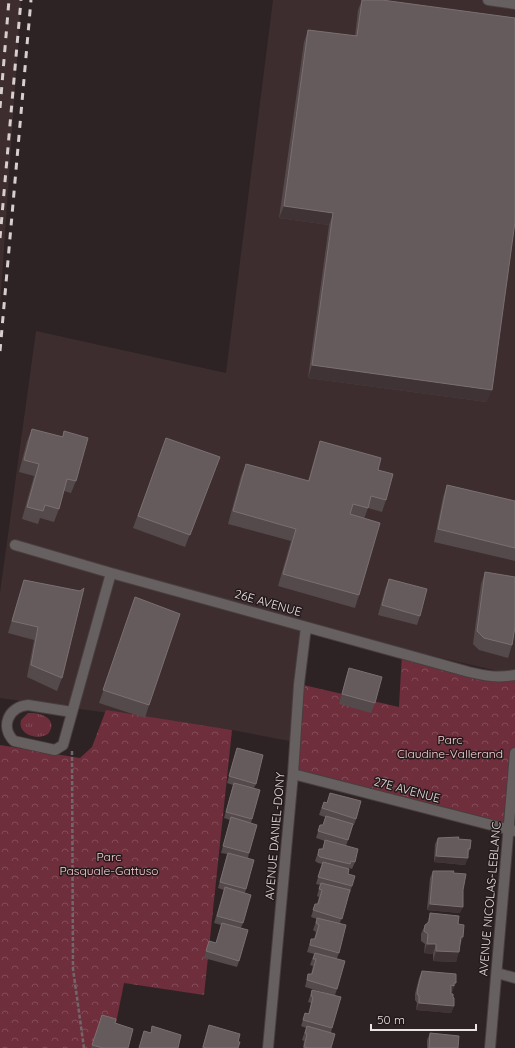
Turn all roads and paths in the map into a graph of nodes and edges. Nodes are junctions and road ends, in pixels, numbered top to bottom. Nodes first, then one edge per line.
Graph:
1 (488, 0) edge
2 (515, 4) edge
3 (15, 545) dead end
4 (111, 573) junction
5 (306, 627) junction
6 (515, 675) edge
7 (72, 712) junction
8 (72, 743) dead end
9 (515, 753) edge
10 (293, 774) junction
11 (512, 831) edge
12 (497, 973) junction
13 (515, 978) edge
14 (84, 1048) edge
15 (268, 1048) edge
16 (490, 1048) edge

1 - 2 street
3 - 4 street, 26E AVENUE
4 - 5 street, 26E AVENUE
4 - 7 street
5 - 6 street, 26E AVENUE
5 - 10 street, AVENUE DANIEL-DONY
7 - 7 street
8 - 14 path
9 - 11 street, AVENUE NICOLAS-LEBLANC
10 - 11 street, 27E AVENUE
10 - 15 street, AVENUE DANIEL-DONY
11 - 12 street, AVENUE NICOLAS-LEBLANC
12 - 13 street
12 - 16 street, AVENUE NICOLAS-LEBLANC

